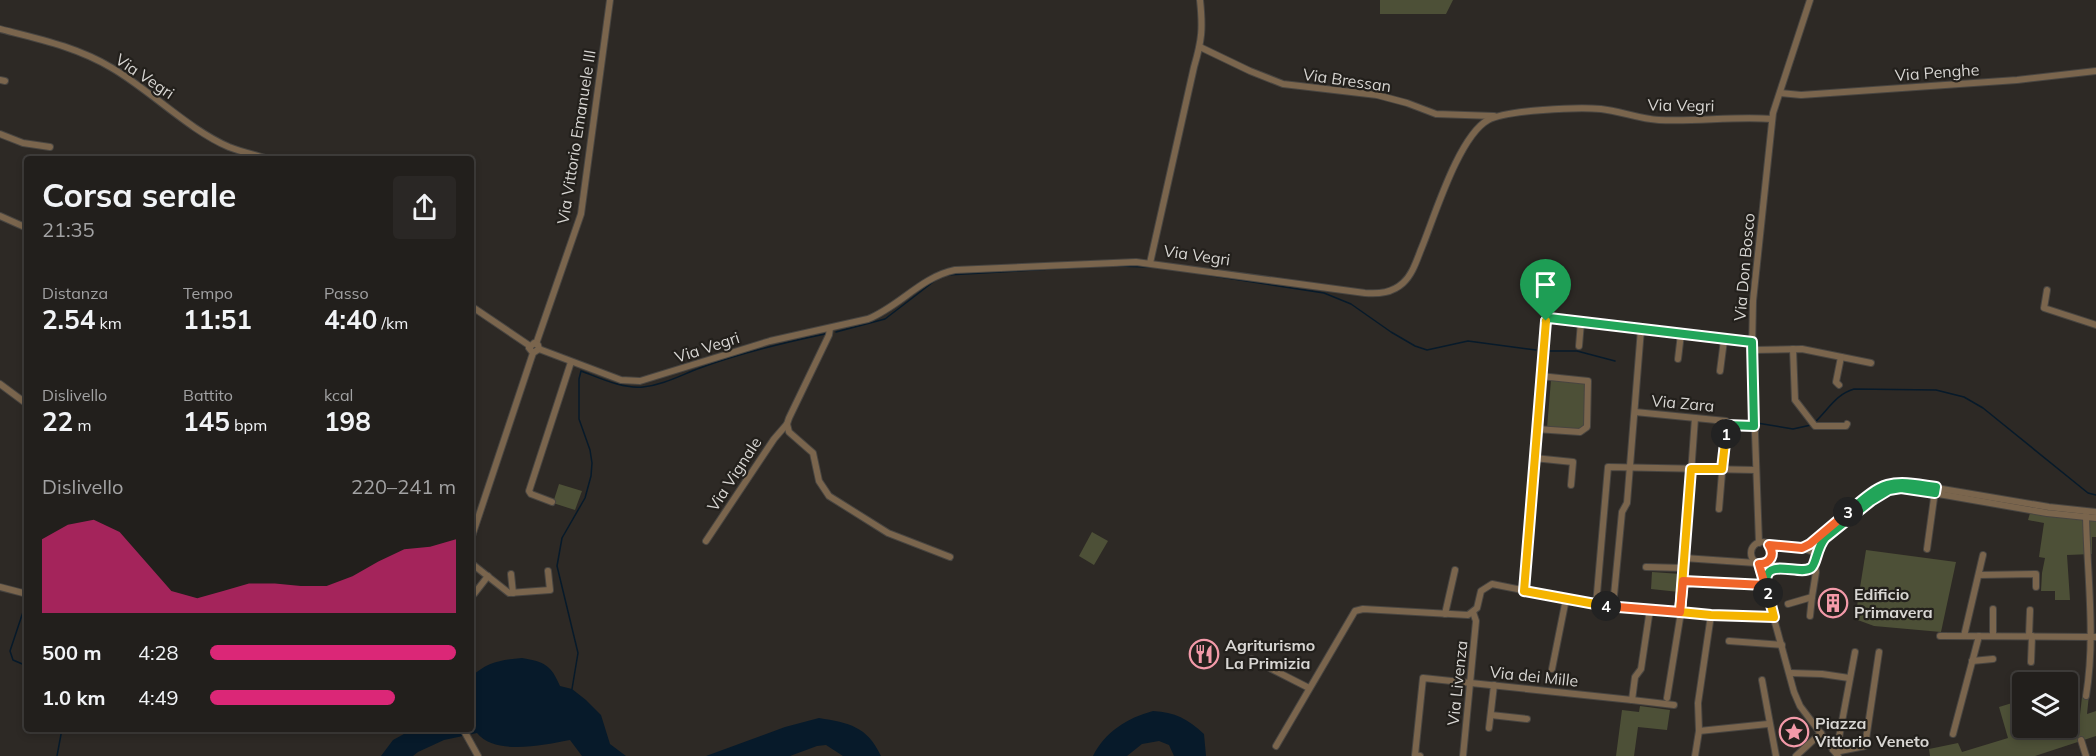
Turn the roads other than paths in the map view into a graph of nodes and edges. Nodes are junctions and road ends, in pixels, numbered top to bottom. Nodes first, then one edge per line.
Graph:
1 (610, 0) edge
2 (1200, 0) edge
3 (1810, 0) edge
4 (0, 29) edge
5 (1200, 47) junction
6 (2096, 71) edge
7 (1780, 93) junction
8 (1496, 117) junction
9 (1772, 119) junction
10 (0, 134) edge
11 (50, 147) dead end
12 (258, 156) edge
13 (0, 216) edge
14 (24, 227) edge
15 (1150, 263) junction
16 (2047, 290) dead end
17 (474, 308) edge
18 (1581, 322) junction
19 (2096, 325) edge
20 (830, 328) junction
21 (1641, 329) junction
22 (1681, 334) junction
23 (1724, 340) junction
24 (1752, 342) junction
25 (1579, 346) dead end
26 (535, 348) junction
27 (1793, 349) junction
28 (1752, 350) junction
29 (1841, 357) junction
30 (1678, 359) dead end
31 (572, 362) junction
32 (1871, 363) dead end
33 (1720, 371) dead end
34 (1540, 375) junction
35 (0, 384) edge
36 (1839, 386) dead end
37 (24, 402) edge
38 (1635, 412) junction
39 (1695, 418) junction
40 (787, 424) junction
41 (1847, 424) dead end
42 (1726, 425) junction
43 (1754, 426) junction
44 (1536, 429) junction
45 (1534, 458) junction
46 (1630, 468) junction
47 (1691, 469) junction
48 (1722, 469) junction
49 (1756, 470) junction
50 (1571, 485) dead end
51 (1935, 490) junction
52 (552, 502) dead end
53 (1719, 510) dead end
54 (2096, 512) edge
55 (2086, 515) junction
56 (2096, 518) edge
57 (474, 530) edge
58 (706, 541) dead end
59 (1759, 543) junction
60 (1769, 545) junction
61 (1802, 548) junction
62 (1927, 549) dead end
63 (1816, 553) junction
64 (1751, 554) junction
65 (1983, 555) dead end
66 (950, 557) dead end
67 (1684, 558) junction
68 (2088, 559) junction
69 (1741, 560) junction
70 (2096, 560) edge
71 (1767, 562) junction
72 (1758, 563) junction
73 (1815, 564) junction
74 (474, 565) edge
75 (1646, 567) dead end
76 (1684, 568) junction
77 (1781, 568) junction
78 (1455, 570) dead end
79 (1806, 570) junction
80 (548, 571) dead end
81 (511, 574) dead end
82 (1979, 575) junction
83 (488, 576) junction
84 (1683, 581) junction
85 (1766, 583) junction
86 (1813, 586) junction
87 (0, 587) edge
88 (2036, 587) dead end
89 (1524, 591) junction
90 (24, 593) edge
91 (513, 593) junction
92 (474, 594) dead end
93 (1812, 597) junction
94 (1566, 599) junction
95 (1788, 604) dead end
96 (1596, 605) junction
97 (1613, 606) junction
98 (1650, 609) junction
99 (1993, 609) dead end
100 (2030, 610) dead end
101 (1473, 612) junction
102 (1680, 612) junction
103 (1445, 614) junction
104 (1711, 615) junction
105 (1810, 616) dead end
106 (1774, 617) junction
107 (1940, 636) dead end
108 (1964, 636) junction
109 (1979, 636) junction
110 (1994, 636) junction
111 (2030, 636) junction
112 (2094, 637) edge
113 (1729, 641) dead end
114 (1782, 645) junction
115 (1855, 652) dead end
116 (1879, 652) dead end
117 (1252, 659) dead end
118 (1994, 659) dead end
119 (1972, 660) junction
120 (2031, 662) dead end
121 (1552, 669) dead end
122 (1790, 673) junction
123 (1849, 678) junction
124 (1762, 680) dead end
125 (1471, 683) junction
126 (1494, 686) junction
127 (1309, 688) junction
128 (2086, 696) dead end
129 (1667, 698) dead end
130 (1632, 700) junction
131 (1674, 705) dead end
132 (1491, 715) junction
133 (1527, 719) dead end
134 (1768, 724) junction
135 (1489, 728) dead end
136 (1699, 731) junction
137 (465, 732) edge
138 (1821, 734) junction
139 (1953, 734) dead end
140 (2081, 740) dead end
141 (1276, 746) dead end
142 (1835, 753) edge
143 (478, 756) edge
144 (1420, 756) edge
145 (1463, 756) edge
146 (1695, 756) edge
147 (1776, 756) edge
148 (1796, 756) edge
149 (2086, 756) edge

1 - 26 street, Via Vittorio Emanuele III
2 - 5 street
3 - 7 street, Via Don Bosco
4 - 12 street, Via Vegri
5 - 8 street, Via Bressan
5 - 15 street
6 - 7 street, Via Penghe
7 - 9 street, Via Don Bosco
8 - 9 street, Via Vegri
8 - 15 street, Via Vegri
9 - 24 street, Via Don Bosco
10 - 11 street
13 - 14 street
15 - 20 street, Via Vegri
16 - 19 street
17 - 26 street, Via Vegri
18 - 21 street
18 - 25 street
18 - 34 street
20 - 31 street, Via Vegri
20 - 40 street, Via Vignale
21 - 22 street
21 - 38 street
22 - 23 street
22 - 30 street
23 - 24 street
23 - 33 street
24 - 28 street, Via Don Bosco
26 - 31 street, Via Vegri
26 - 57 street, Via Vittorio Emanuele III
27 - 28 street
27 - 29 street
27 - 41 street
28 - 43 street, Via Don Bosco
29 - 32 street
29 - 36 street
31 - 52 street
34 - 44 street
34 - 44 street
35 - 37 street
38 - 39 street, Via Zara
38 - 46 street
39 - 42 street, Via Zara
39 - 47 street
40 - 58 street, Via Vignale
40 - 66 street
42 - 43 street, Via Zara
42 - 48 street, Via Zara
43 - 49 street, Via Don Bosco
44 - 45 street
45 - 50 street
45 - 89 street
46 - 47 street
46 - 96 street
46 - 97 street
47 - 48 street
47 - 67 street
48 - 49 street
48 - 53 street, Via Zara
49 - 59 street, Via Don Bosco
51 - 55 street
51 - 61 street
51 - 62 street
51 - 63 street
54 - 55 street
55 - 56 street
55 - 68 street
59 - 60 street
59 - 64 street
60 - 61 street
60 - 71 street
61 - 63 street
63 - 73 street
64 - 69 street
64 - 72 street
65 - 82 street
67 - 69 street
67 - 76 street
68 - 70 street
68 - 112 street
69 - 72 street
71 - 72 street
71 - 77 street
71 - 85 street
72 - 85 street
73 - 79 street
73 - 86 street
74 - 83 street
75 - 76 street
76 - 84 street
77 - 79 street
77 - 85 street
78 - 103 street
79 - 86 street
80 - 91 street
81 - 91 street
82 - 88 street
82 - 108 street
83 - 91 street
83 - 92 street
84 - 85 street
84 - 102 street
85 - 106 street
86 - 93 street
87 - 90 street
89 - 94 street
89 - 101 street
93 - 95 street
93 - 105 street
94 - 96 street
94 - 121 street
96 - 97 street
97 - 98 street
98 - 102 street
98 - 130 street
99 - 110 street
100 - 111 street
101 - 103 street
101 - 125 street, Via Livenza
102 - 104 street
102 - 129 street
103 - 127 street
104 - 106 street
104 - 136 street
106 - 114 street
107 - 108 street
108 - 109 street
109 - 110 street
109 - 119 street
110 - 111 street
111 - 112 street
111 - 120 street
112 - 128 street
113 - 114 street
114 - 122 street
115 - 123 street
116 - 142 street
117 - 127 street
118 - 119 street
119 - 139 street
122 - 123 street
122 - 138 street
123 - 142 street
124 - 134 street
125 - 126 street, Via dei Mille
125 - 144 street, Via dei Mille
125 - 145 street, Via Livenza
126 - 130 street, Via dei Mille
126 - 132 street
127 - 141 street
130 - 131 street, Via dei Mille
132 - 133 street
132 - 135 street
134 - 136 street
134 - 147 street
136 - 146 street
137 - 143 street
138 - 142 street
138 - 148 street
140 - 149 street

